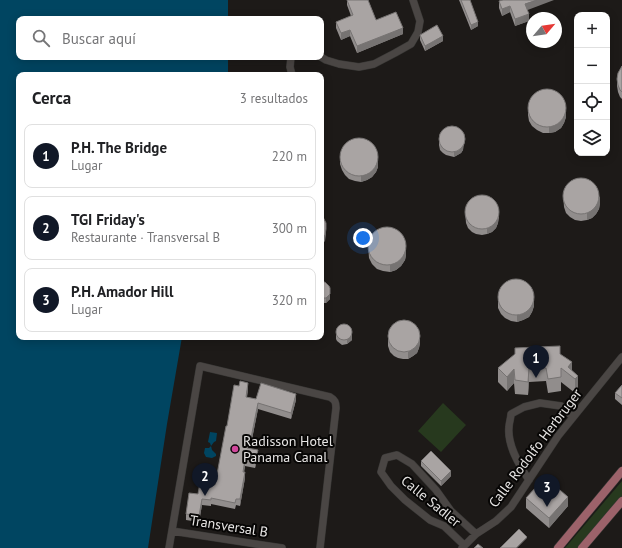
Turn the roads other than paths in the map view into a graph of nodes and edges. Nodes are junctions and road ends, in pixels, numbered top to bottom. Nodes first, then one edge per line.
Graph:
1 (413, 0) edge
2 (324, 59) edge
3 (291, 60) edge
4 (291, 72) edge
5 (622, 357) edge
6 (573, 417) junction
7 (622, 471) edge
8 (529, 480) junction
9 (622, 501) edge
10 (172, 531) junction
11 (476, 534) junction
12 (244, 545) edge
13 (463, 546) edge
14 (169, 548) edge
15 (282, 548) edge
16 (320, 548) edge
17 (558, 548) edge
18 (582, 548) edge

1 - 2 street
3 - 4 street
5 - 6 street, Calle Rodolfo Herbruger
6 - 8 street, Calle Rodolfo Herbruger
6 - 8 street
7 - 17 main road
8 - 11 street, Calle Rodolfo Herbruger
9 - 18 main road
10 - 12 street, Transversal B
10 - 14 street
10 - 16 street
11 - 13 street, Calle Rodolfo Herbruger
11 - 13 street, Calle Sadler
12 - 15 street, Transversal B

